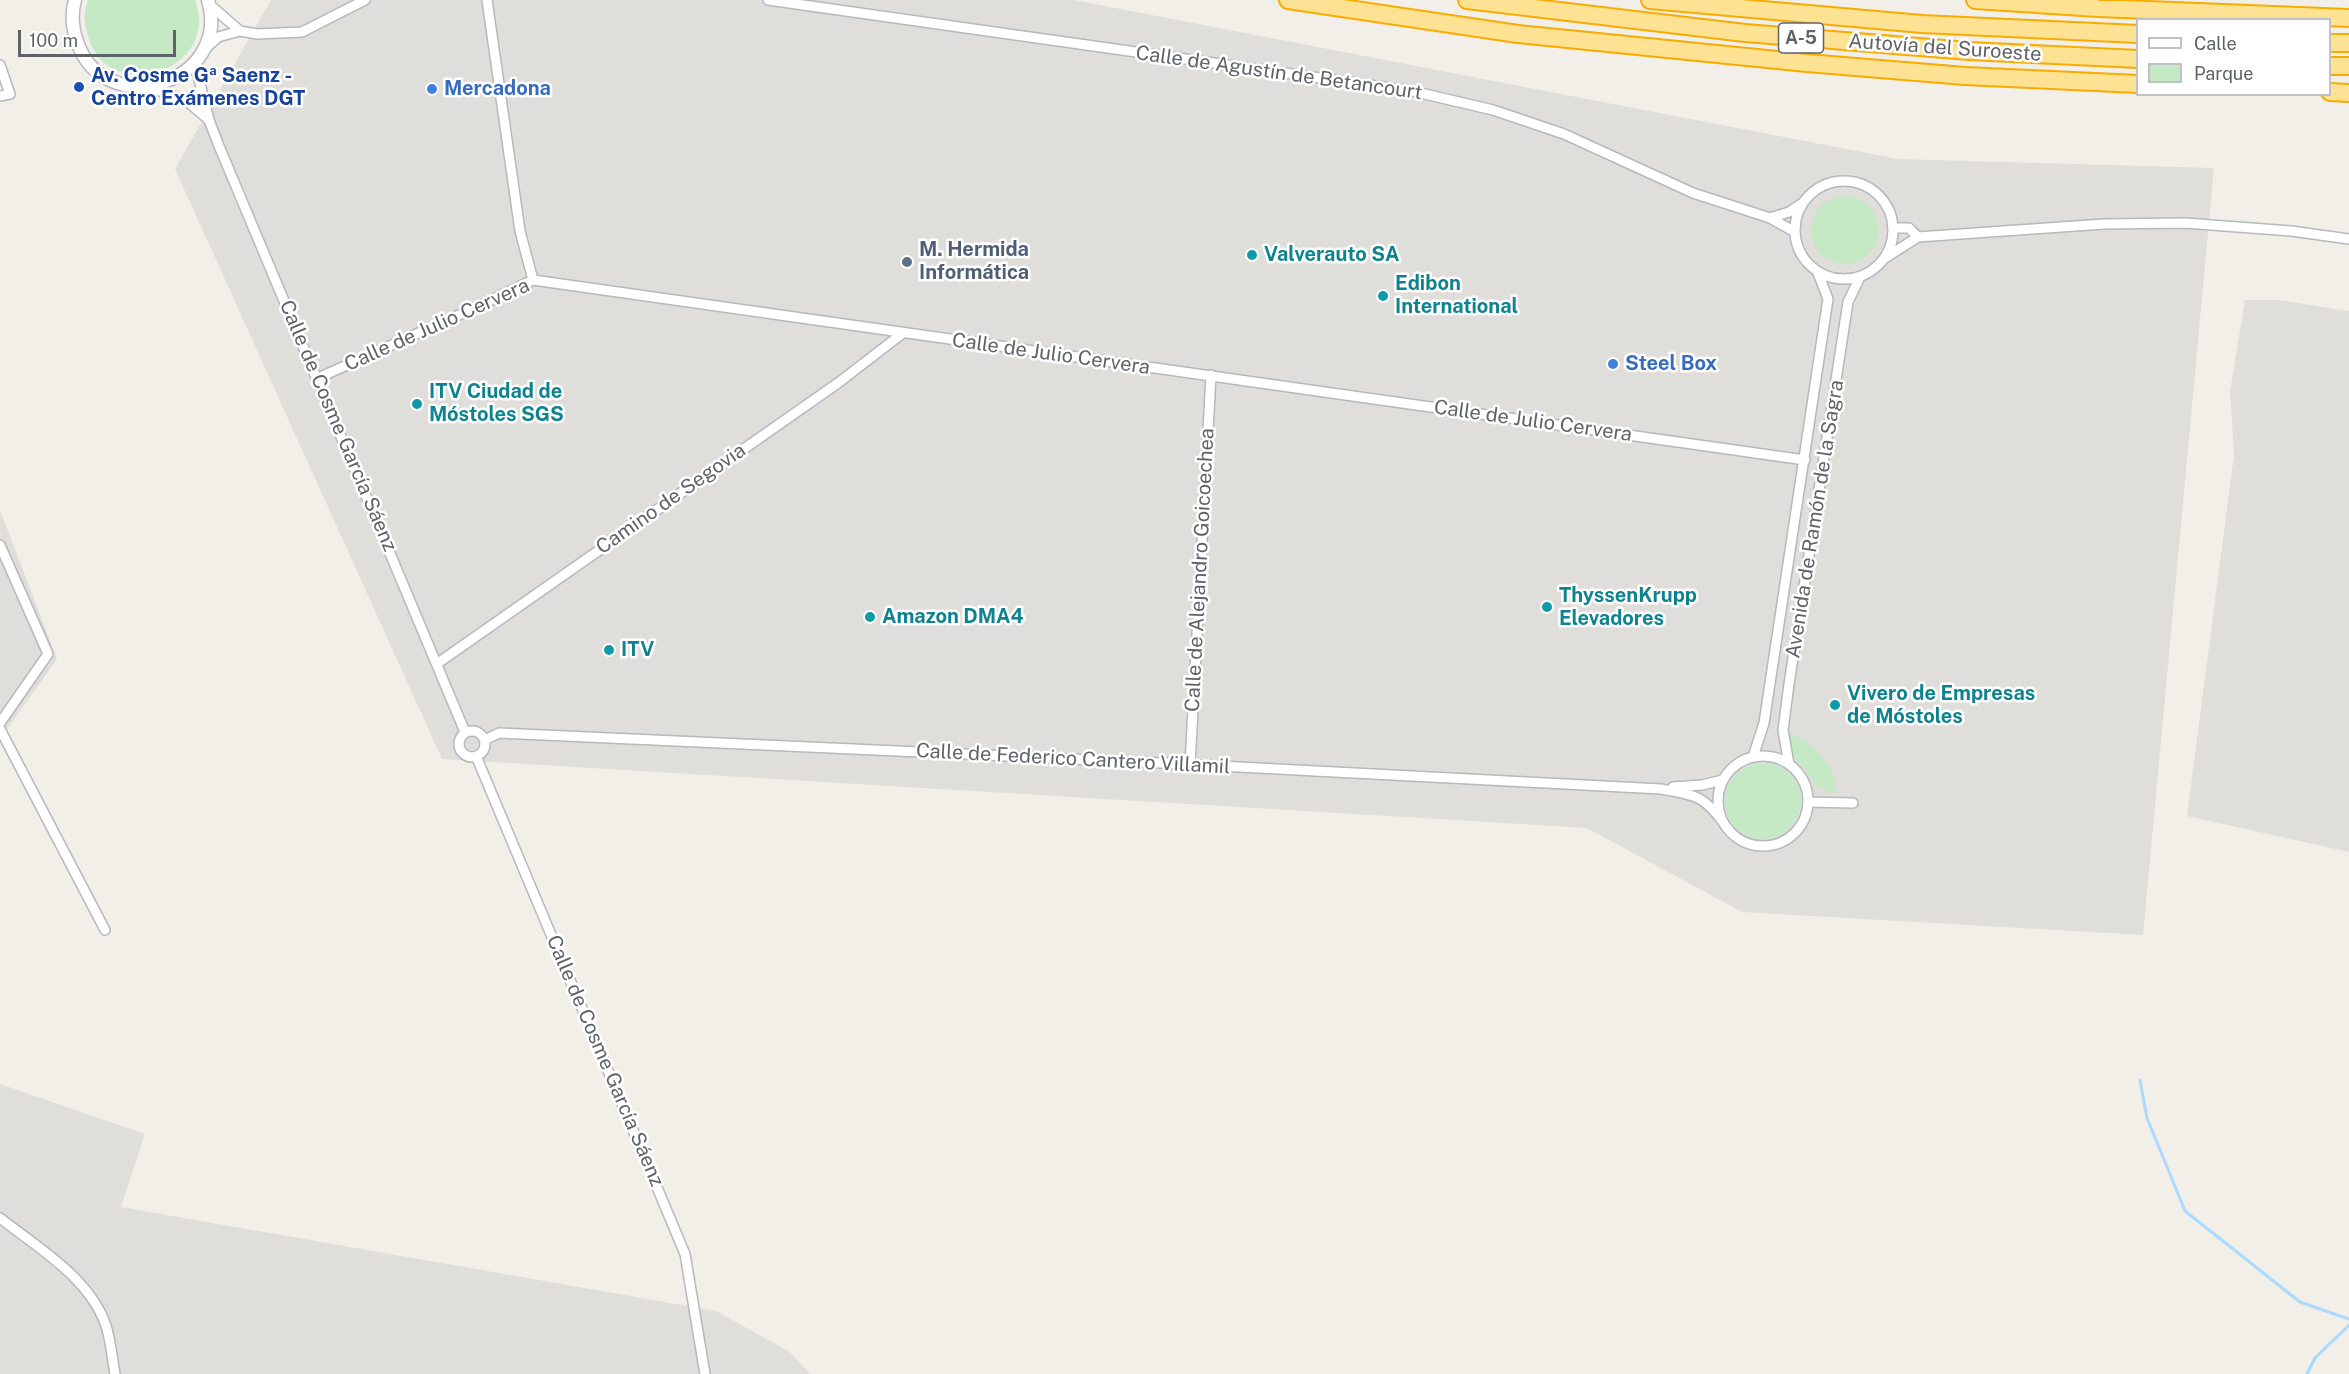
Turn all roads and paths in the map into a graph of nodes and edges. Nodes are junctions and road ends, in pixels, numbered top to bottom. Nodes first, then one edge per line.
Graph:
1 (75, 0) edge
2 (365, 0) edge
3 (487, 0) edge
4 (768, 0) edge
5 (1288, 0) edge
6 (1467, 0) edge
7 (1650, 0) edge
8 (1735, 0) edge
9 (1975, 0) edge
10 (209, 3) edge
11 (2349, 18) edge
12 (1922, 24) junction
13 (240, 31) junction
14 (2136, 34) edge
15 (2331, 43) edge
16 (2349, 43) edge
17 (203, 50) junction
18 (2136, 60) edge
19 (195, 63) junction
20 (0, 65) edge
21 (2331, 66) edge
22 (2349, 66) edge
23 (2136, 84) edge
24 (149, 87) junction
25 (2331, 92) edge
26 (2349, 93) edge
27 (0, 96) edge
28 (209, 120) junction
29 (1803, 203) junction
30 (1770, 218) junction
31 (1893, 228) junction
32 (1795, 232) junction
33 (1918, 237) junction
34 (2349, 239) edge
35 (1885, 258) junction
36 (1818, 273) junction
37 (1860, 277) junction
38 (533, 280) junction
39 (903, 333) junction
40 (1210, 375) junction
41 (318, 378) junction
42 (1804, 460) junction
43 (0, 545) edge
44 (438, 663) junction
45 (0, 723) edge
46 (0, 729) edge
47 (465, 732) junction
48 (485, 740) junction
49 (476, 756) junction
50 (1753, 757) junction
51 (1789, 764) junction
52 (1190, 765) junction
53 (1723, 780) junction
54 (1661, 789) junction
55 (1808, 802) junction
56 (1853, 803) dead end
57 (1723, 822) junction
58 (105, 930) dead end
59 (0, 1218) edge
60 (115, 1374) edge
61 (705, 1374) edge

1 - 24 street
2 - 13 street
3 - 38 street
4 - 30 street, Calle de Agustín de Betancourt
5 - 23 highway
6 - 18 highway, Autovía del Suroeste / A-5
7 - 12 highway, Autovía del Suroeste / A-5
8 - 12 highway
9 - 11 highway
10 - 13 street
10 - 17 street
12 - 14 highway, Autovía del Suroeste / A-5
13 - 17 street
15 - 16 highway
17 - 19 street
19 - 24 street
19 - 28 street, Calle de Cosme García Sáenz
20 - 27 street
21 - 22 highway
24 - 28 street, Calle de Cosme García Sáenz
25 - 26 highway
28 - 41 street, Calle de Cosme García Sáenz
29 - 30 street
29 - 31 street
29 - 32 street
30 - 32 street, Calle de Agustín de Betancourt
31 - 33 street
31 - 35 street
32 - 36 street
33 - 34 street
33 - 35 street
35 - 37 street
36 - 37 street
36 - 42 street, Avenida de Ramón de la Sagra
37 - 51 street, Avenida de Ramón de la Sagra
38 - 39 street, Calle de Julio Cervera
38 - 41 street, Calle de Julio Cervera
39 - 40 street, Calle de Julio Cervera
39 - 44 street, Camino de Segovia
40 - 42 street, Calle de Julio Cervera
40 - 52 street, Calle de Alejandro Goicoechea
41 - 44 street, Calle de Cosme García Sáenz
42 - 50 street, Avenida de Ramón de la Sagra
43 - 45 street
44 - 47 street, Calle de Cosme García Sáenz
46 - 58 street
47 - 48 street
47 - 49 street
48 - 49 street
48 - 52 street, Calle de Federico Cantero Villamil
49 - 61 street, Calle de Cosme García Sáenz
50 - 51 street
50 - 53 street
51 - 55 street
52 - 54 street, Calle de Federico Cantero Villamil
53 - 54 street, Calle de Federico Cantero Villamil
53 - 57 street
54 - 57 street, Calle de Federico Cantero Villamil
55 - 56 street
55 - 57 street
59 - 60 street

